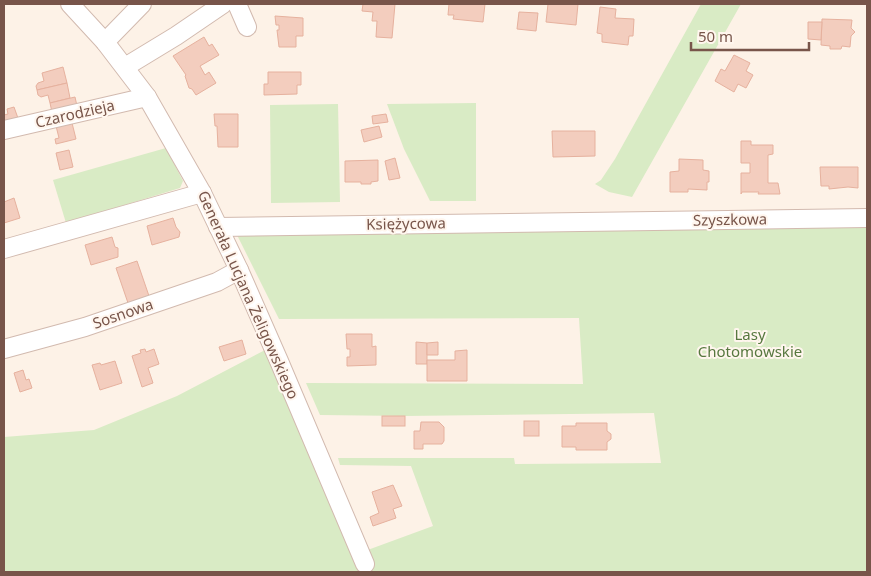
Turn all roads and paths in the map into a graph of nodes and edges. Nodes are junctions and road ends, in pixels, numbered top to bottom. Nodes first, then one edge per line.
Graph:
1 (70, 4) edge
2 (142, 4) edge
3 (223, 4) edge
4 (237, 4) edge
5 (246, 27) dead end
6 (104, 42) junction
7 (125, 67) junction
8 (147, 98) junction
9 (4, 130) edge
10 (202, 193) junction
11 (867, 218) edge
12 (593, 222) joint
13 (218, 227) junction
14 (4, 249) edge
15 (239, 270) junction
16 (4, 348) edge
17 (365, 564) dead end

1 - 6 street, Generała Lucjana Żeligowskiego
2 - 6 street
3 - 7 street
4 - 5 street
6 - 7 street, Generała Lucjana Żeligowskiego
7 - 8 street, Generała Lucjana Żeligowskiego
8 - 9 street, Czarodzieja
8 - 10 street, Generała Lucjana Żeligowskiego
10 - 13 street, Generała Lucjana Żeligowskiego
10 - 14 street
11 - 12 street, Szyszkowa
12 - 13 street, Księżycowa
13 - 15 street, Generała Lucjana Żeligowskiego
15 - 16 street, Sosnowa
15 - 17 street, Generała Lucjana Żeligowskiego

